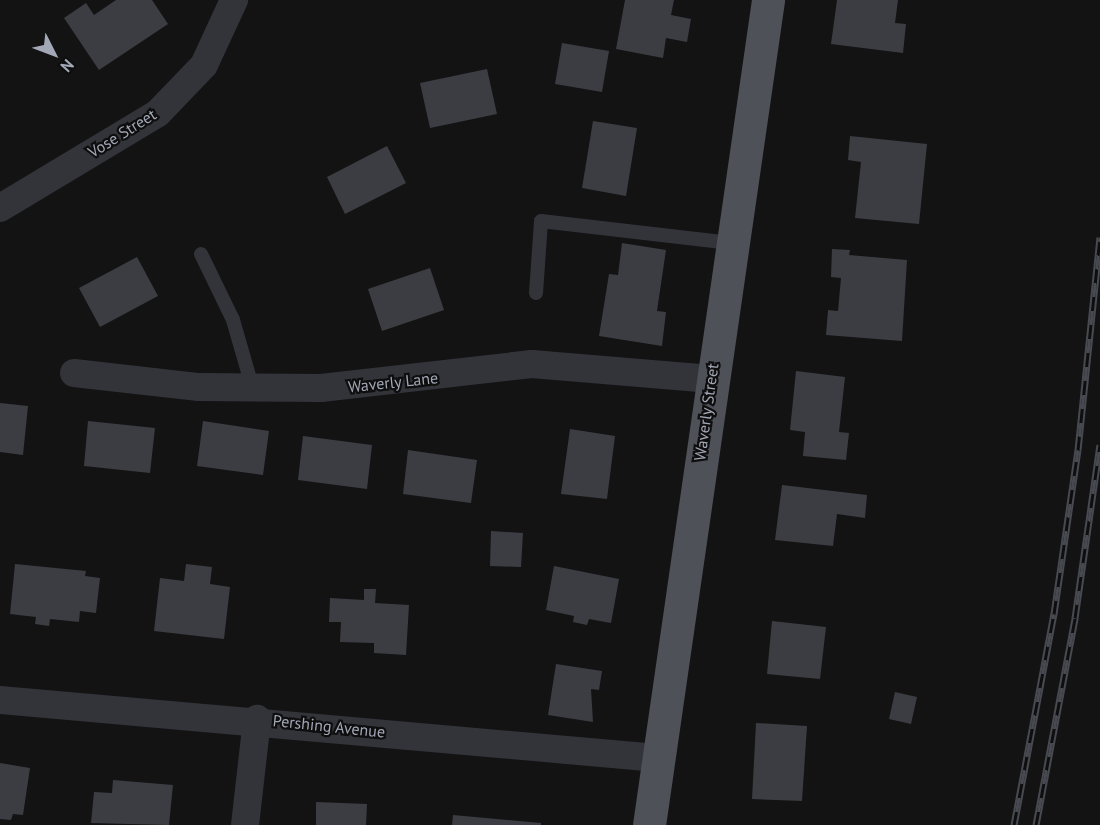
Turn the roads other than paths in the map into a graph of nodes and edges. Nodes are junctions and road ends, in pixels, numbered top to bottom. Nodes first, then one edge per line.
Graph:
1 (234, 0) edge
2 (768, 0) edge
3 (0, 208) edge
4 (731, 243) junction
5 (201, 254) dead end
6 (536, 293) dead end
7 (74, 373) dead end
8 (711, 379) junction
9 (252, 386) junction
10 (0, 700) edge
11 (257, 719) junction
12 (657, 758) junction
13 (245, 825) edge
14 (649, 825) edge

1 - 3 street, Vose Street
2 - 4 main road, Waverly Street
4 - 6 lane
4 - 8 main road, Waverly Street
5 - 9 lane
7 - 9 street, Waverly Lane
8 - 9 street, Waverly Lane
8 - 12 main road, Waverly Street
10 - 11 street, Pershing Avenue
11 - 12 street, Pershing Avenue
11 - 13 street
12 - 14 main road, Waverly Street

